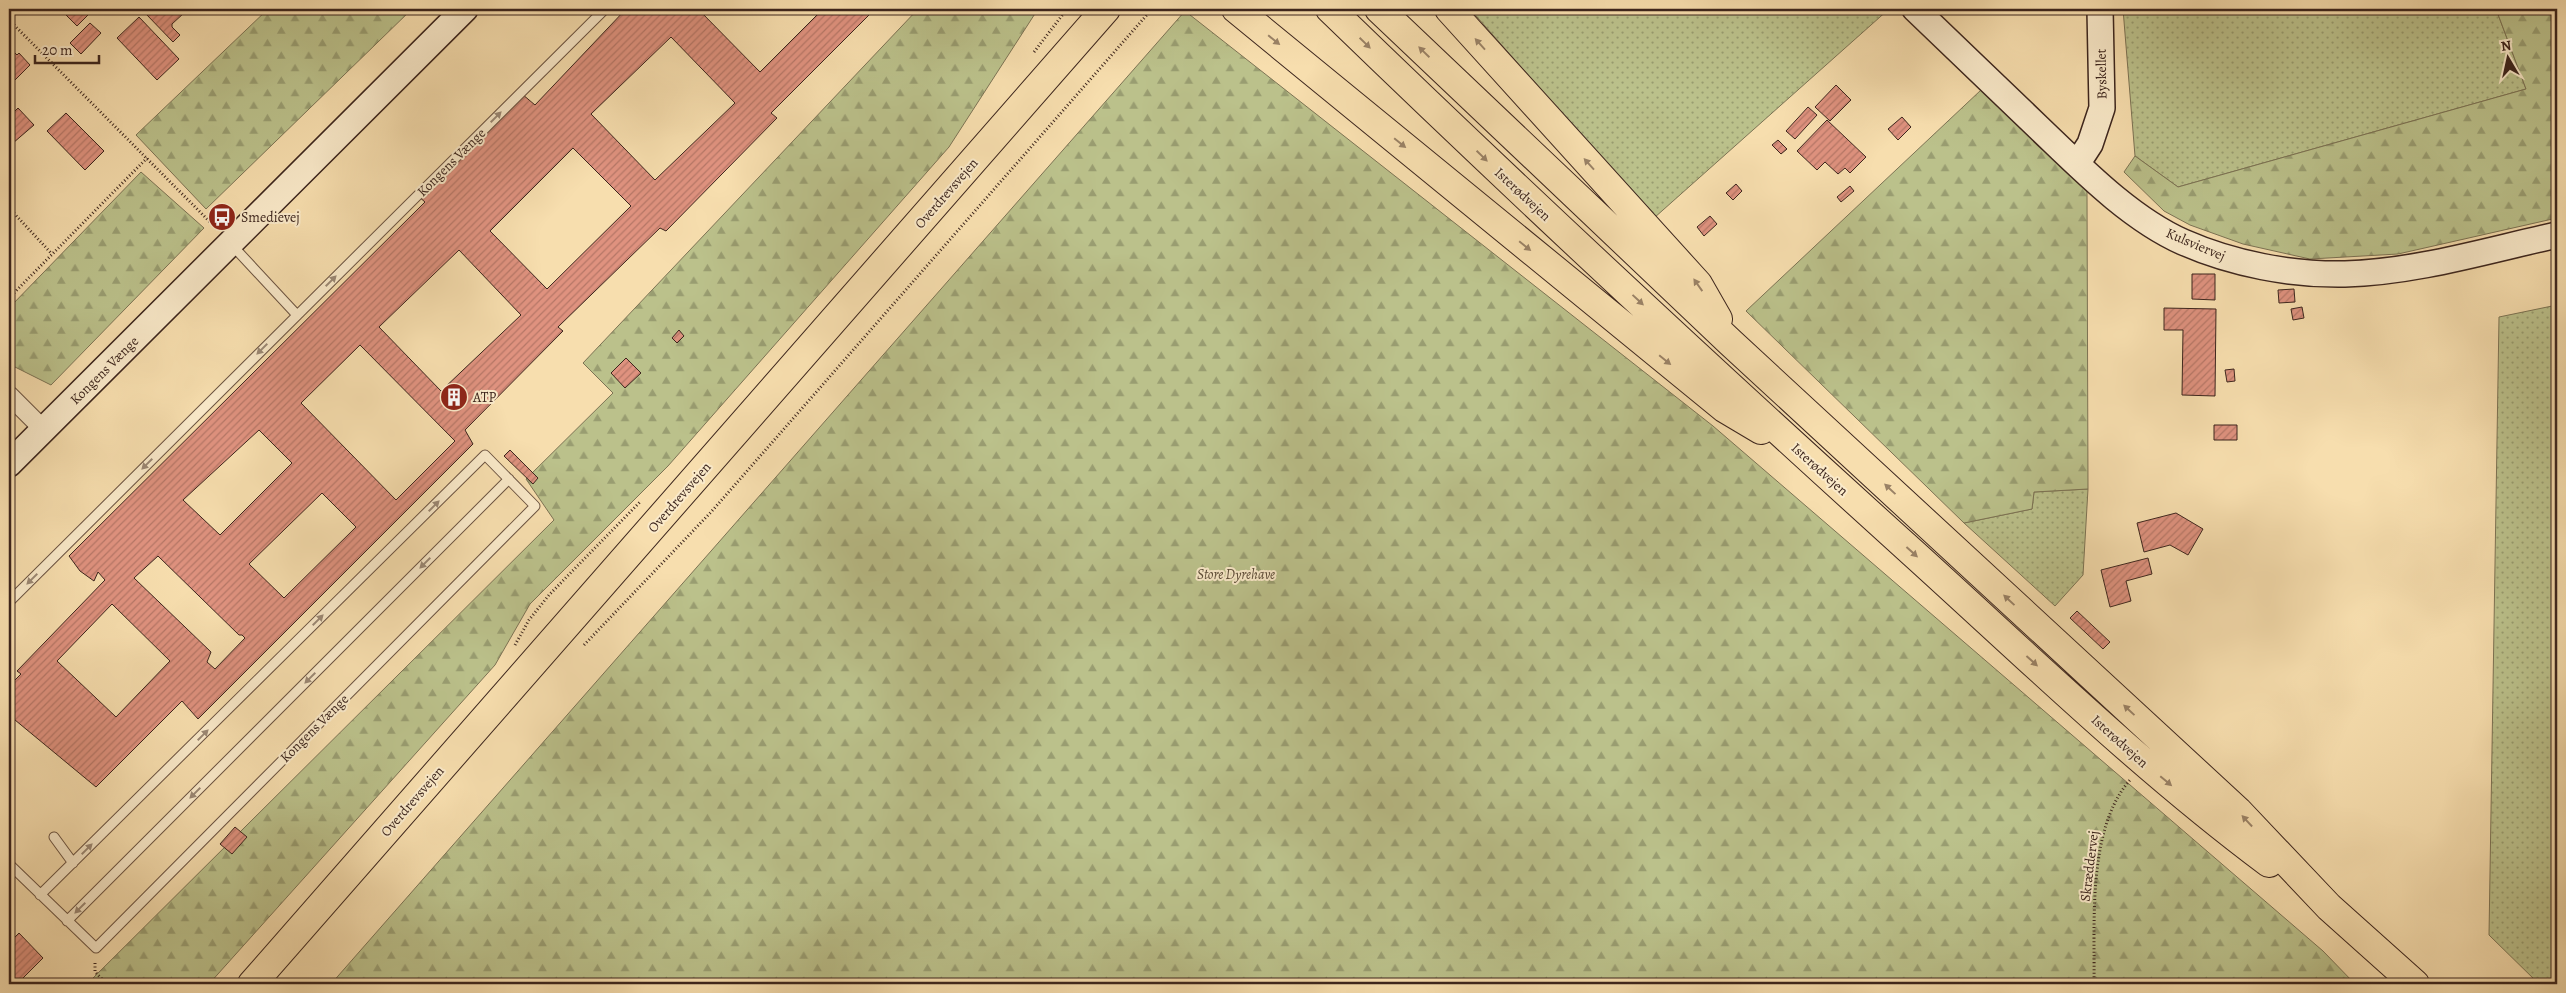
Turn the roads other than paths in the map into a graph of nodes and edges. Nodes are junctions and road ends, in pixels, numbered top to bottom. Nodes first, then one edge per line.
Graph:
1 (465, 9) edge
2 (605, 9) edge
3 (1106, 9) edge
4 (1236, 9) edge
5 (1330, 9) edge
6 (1379, 9) edge
7 (1449, 9) edge
8 (1915, 9) edge
9 (2100, 9) edge
10 (2077, 164) junction
11 (2557, 234) edge
12 (230, 243) junction
13 (297, 315) junction
14 (1730, 342) junction
15 (9, 395) edge
16 (44, 430) junction
17 (1800, 451) junction
18 (12, 462) edge
19 (508, 479) junction
20 (9, 602) edge
21 (54, 837) dead end
22 (72, 863) junction
23 (9, 864) edge
24 (40, 895) junction
25 (2329, 907) junction
26 (67, 921) junction
27 (252, 984) edge
28 (2415, 984) edge

1 - 12 street, Kongens Vænge
13 -> 2 lane, Kongens Vænge
3 - 27 main road, Overdrevsvejen
4 -> 17 main road
5 -> 17 main road, Isterødvejen
14 -> 6 main road, Isterødvejen
14 -> 7 main road
8 - 10 street, Kulsviervej
9 - 10 street, Byskellet
10 - 11 street, Kulsviervej
12 - 13 lane
12 - 16 street, Kongens Vænge
13 -> 20 lane, Kongens Vænge
25 -> 14 main road, Isterødvejen
15 - 16 street
16 - 18 street, Kongens Vænge
17 -> 25 main road, Isterødvejen
22 -> 19 lane, Kongens Vænge
19 -> 26 lane
19 - 26 lane, Kongens Vænge
21 - 22 lane
22 - 24 lane, Kongens Vænge
23 - 24 lane
24 - 26 lane
25 - 28 main road, Isterødvejen

